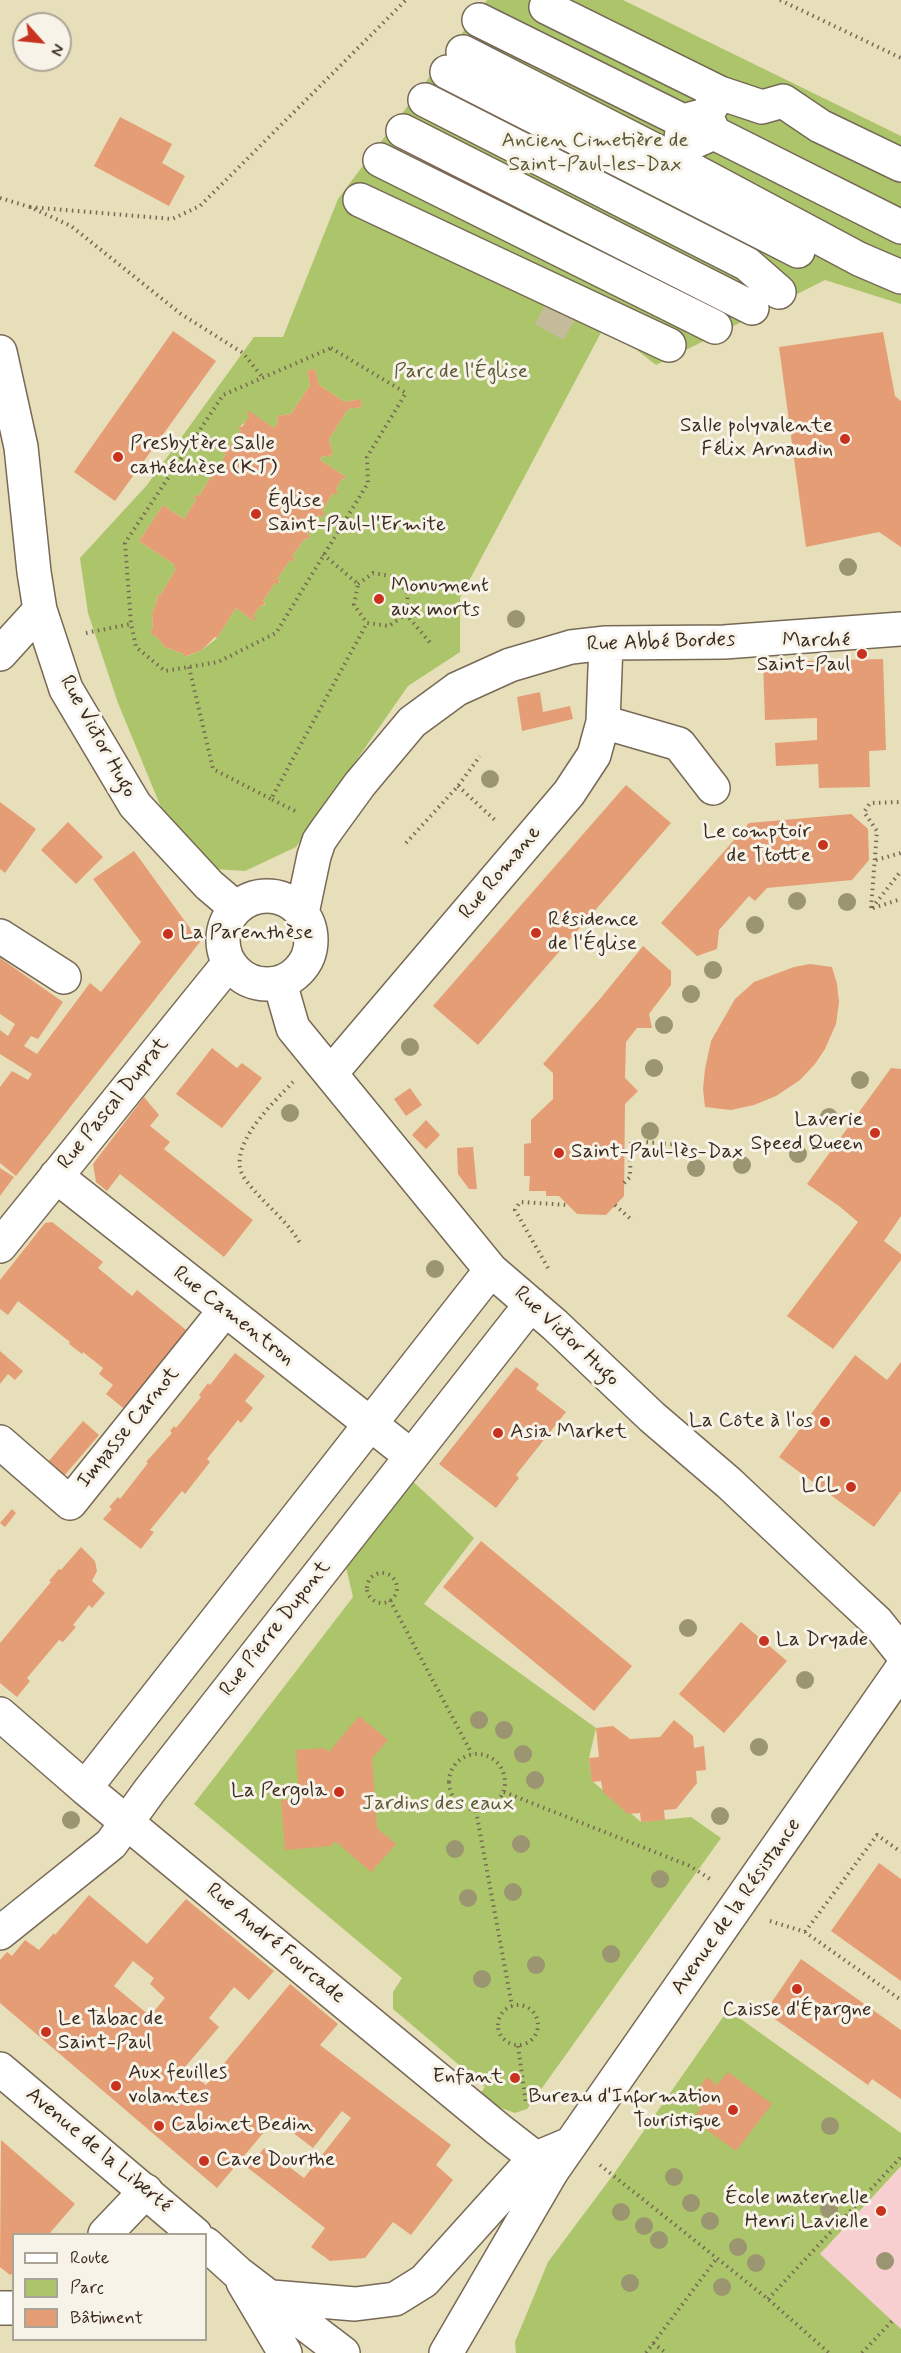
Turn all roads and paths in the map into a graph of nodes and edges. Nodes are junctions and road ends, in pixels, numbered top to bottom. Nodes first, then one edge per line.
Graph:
1 (406, 0) edge
2 (780, 0) edge
3 (546, 7) dead end
4 (479, 20) dead end
5 (901, 58) edge
6 (455, 62) dead end
7 (425, 100) dead end
8 (403, 131) dead end
9 (690, 135) junction
10 (380, 160) dead end
11 (901, 165) edge
12 (0, 198) edge
13 (360, 200) dead end
14 (30, 207) junction
15 (636, 208) junction
16 (901, 227) edge
17 (614, 238) junction
18 (593, 266) junction
19 (842, 274) dead end
20 (901, 277) edge
21 (566, 302) junction
22 (715, 327) dead end
23 (669, 345) dead end
24 (0, 352) edge
25 (263, 378) junction
26 (323, 554) junction
27 (358, 584) junction
28 (40, 610) junction
29 (406, 614) junction
30 (367, 623) junction
31 (131, 624) junction
32 (901, 629) edge
33 (82, 634) dead end
34 (606, 644) junction
35 (432, 645) dead end
36 (0, 654) edge
37 (189, 667) junction
38 (603, 722) junction
39 (480, 756) dead end
40 (458, 786) junction
41 (713, 788) dead end
42 (271, 799) junction
43 (901, 802) edge
44 (328, 828) junction
45 (406, 843) dead end
46 (524, 847) junction
47 (901, 853) edge
48 (875, 860) junction
49 (901, 871) edge
50 (901, 899) edge
51 (236, 908) junction
52 (871, 908) junction
53 (302, 913) junction
54 (0, 936) edge
55 (229, 963) junction
56 (64, 977) dead end
57 (280, 983) junction
58 (325, 1066) junction
59 (682, 1144) dead end
60 (56, 1176) junction
61 (624, 1183) dead end
62 (568, 1205) dead end
63 (615, 1205) dead end
64 (633, 1221) dead end
65 (301, 1245) dead end
66 (0, 1246) edge
67 (491, 1270) junction
68 (550, 1272) dead end
69 (531, 1304) junction
70 (225, 1310) junction
71 (369, 1424) junction
72 (0, 1442) edge
73 (411, 1456) junction
74 (390, 1600) junction
75 (901, 1652) edge
76 (901, 1670) edge
77 (0, 1714) edge
78 (472, 1754) junction
79 (85, 1788) junction
80 (504, 1792) junction
81 (477, 1811) junction
82 (127, 1820) junction
83 (901, 1852) edge
84 (741, 1900) junction
85 (805, 1932) junction
86 (0, 1933) edge
87 (901, 2001) edge
88 (512, 2006) junction
89 (518, 2046) junction
90 (0, 2069) edge
91 (527, 2109) dead end
92 (572, 2144) junction
93 (901, 2157) edge
94 (543, 2165) junction
95 (146, 2191) junction
96 (107, 2233) edge
97 (193, 2233) edge
98 (207, 2245) edge
99 (717, 2258) junction
100 (238, 2273) junction
101 (272, 2297) junction
102 (768, 2299) junction
103 (892, 2321) dead end
104 (654, 2343) junction
105 (285, 2353) edge
106 (343, 2353) edge
107 (446, 2353) edge
108 (646, 2353) edge
109 (666, 2353) edge
110 (829, 2353) edge
111 (862, 2353) edge

1 - 14 path
2 - 5 path
3 - 9 street
4 - 9 street
6 - 9 street
7 - 15 street
8 - 17 street
9 - 11 street
9 - 15 street
9 - 16 street
9 - 19 street
9 - 20 street
10 - 18 street
12 - 14 path
13 - 21 street
14 - 25 path
15 - 17 street
15 - 17 street
17 - 18 street
18 - 21 street
18 - 22 street
21 - 23 street
24 - 28 street, Rue Victor Hugo
25 - 26 path
25 - 31 path
26 - 27 path
26 - 37 path
27 - 29 path
27 - 30 path
28 - 36 street
28 - 51 street, Rue Victor Hugo
29 - 30 path
29 - 35 path
30 - 42 path
31 - 33 path
31 - 37 path
32 - 34 street, Rue Abbé Bordes
34 - 38 street, Rue Romane
34 - 44 street, Rue Abbé Bordes
37 - 42 path
38 - 41 street
38 - 46 street, Rue Romane
39 - 40 path
40 - 45 path
40 - 46 path
42 - 44 path
43 - 48 path
44 - 53 street, Rue Abbé Bordes
46 - 58 street, Rue Romane
47 - 48 path
48 - 52 path
49 - 52 path
50 - 52 path
51 - 53 street
51 - 55 street
53 - 57 street
54 - 56 street
55 - 57 street
55 - 60 street, Rue Pascal Duprat
57 - 58 street, Rue Victor Hugo
58 - 65 path
58 - 67 street, Rue Victor Hugo
59 - 61 path
60 - 66 street, Rue Pascal Duprat
60 - 70 street, Rue Camentron
62 - 68 path
63 - 64 path
67 - 69 street, Rue Victor Hugo
67 - 71 street
69 - 73 street, Rue Pierre Dupont
69 - 75 street, Rue Victor Hugo
70 - 71 street, Rue Camentron
70 - 72 street, Impasse Carnot
71 - 73 street, Rue Camentron
71 - 79 street
73 - 82 street, Rue Pierre Dupont
74 - 74 path
74 - 78 path
76 - 84 street, Avenue de la Résistance
77 - 79 street, Rue André Fourcade
78 - 80 path
78 - 81 path
79 - 82 street, Rue André Fourcade
80 - 81 path
80 - 84 path
81 - 88 path
82 - 86 street, Rue Pierre Dupont
82 - 94 street, Rue André Fourcade
83 - 85 path
84 - 85 path
84 - 92 street, Avenue de la Résistance
85 - 87 path
88 - 89 path
88 - 89 path
89 - 91 path
90 - 95 street, Avenue de la Liberté
92 - 94 street, Avenue de la Résistance
92 - 99 path
93 - 102 path
94 - 101 street, Avenue de la Résistance
94 - 107 street, Avenue de la Résistance
95 - 96 street
95 - 97 street, Avenue de la Liberté
98 - 100 street
99 - 102 path
99 - 104 path
100 - 101 street
100 - 105 street
101 - 106 street
102 - 110 path
103 - 111 path
104 - 108 path
104 - 109 path

